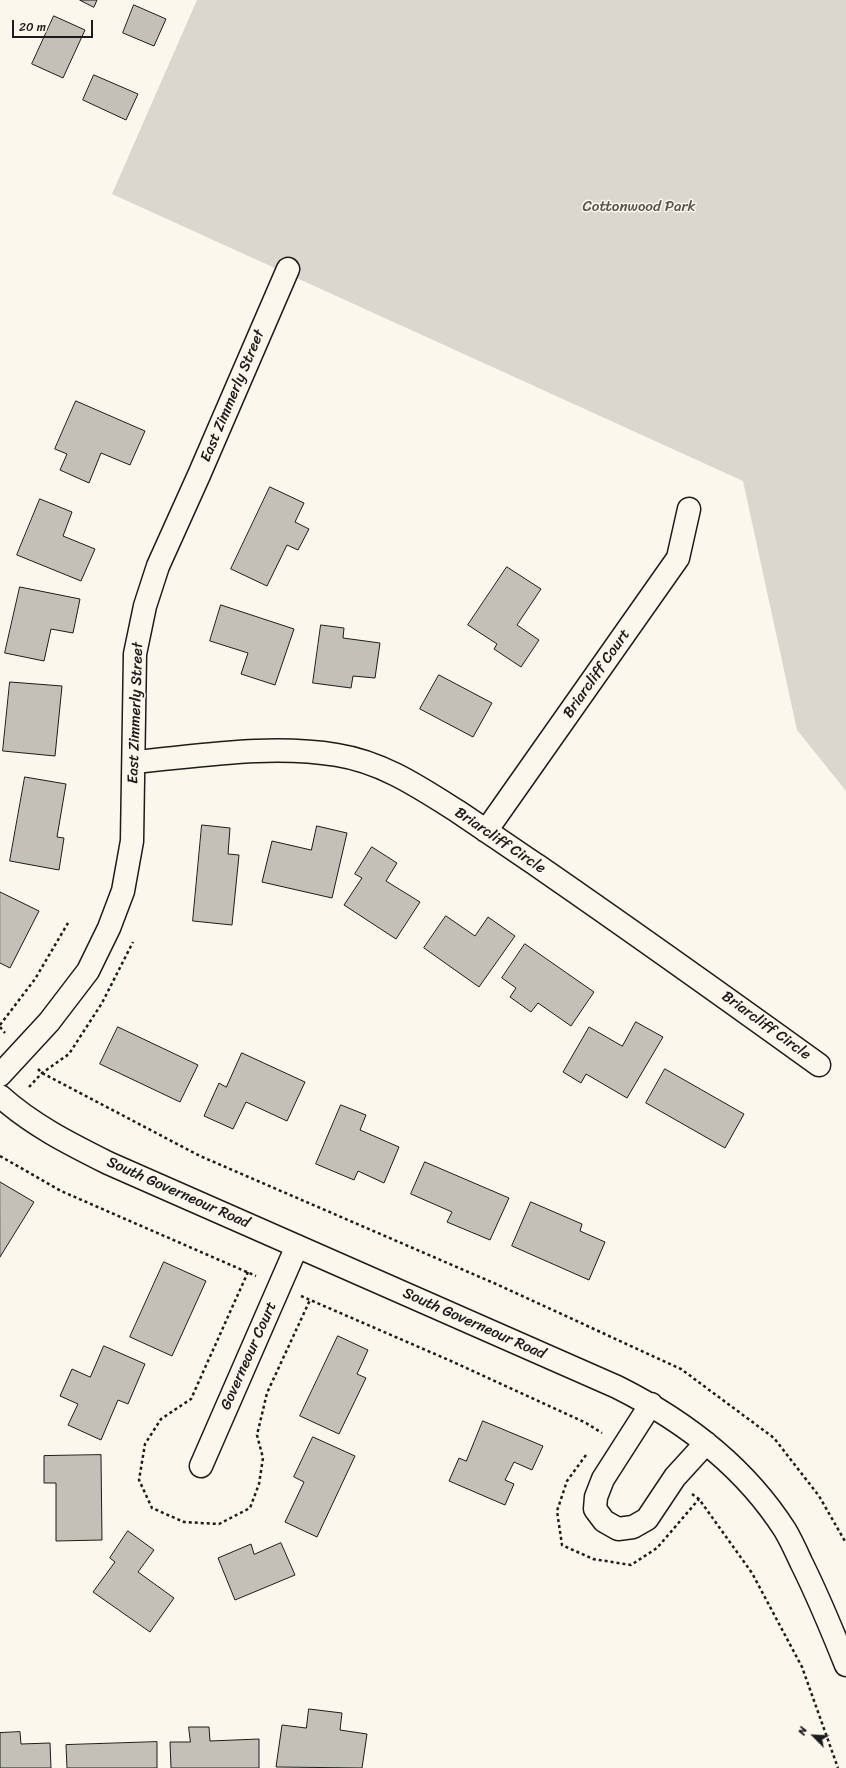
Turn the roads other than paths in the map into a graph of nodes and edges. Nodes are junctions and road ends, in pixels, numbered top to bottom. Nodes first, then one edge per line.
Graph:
1 (288, 269) dead end
2 (689, 509) dead end
3 (134, 762) junction
4 (486, 831) junction
5 (819, 1065) dead end
6 (0, 1075) edge
7 (0, 1096) edge
8 (297, 1246) junction
9 (651, 1404) junction
10 (706, 1443) junction
11 (201, 1466) dead end
12 (845, 1658) edge

1 - 3 street, East Zimmerly Street
2 - 4 street, Briarcliff Court
3 - 4 street, Briarcliff Circle
3 - 6 street, East Zimmerly Street
4 - 5 street, Briarcliff Circle
7 - 8 street, South Governeour Road
8 - 9 street, South Governeour Road
8 - 11 street, Governeour Court
9 - 10 street, South Governeour Road
9 - 10 street
10 - 12 street, South Governeour Road

